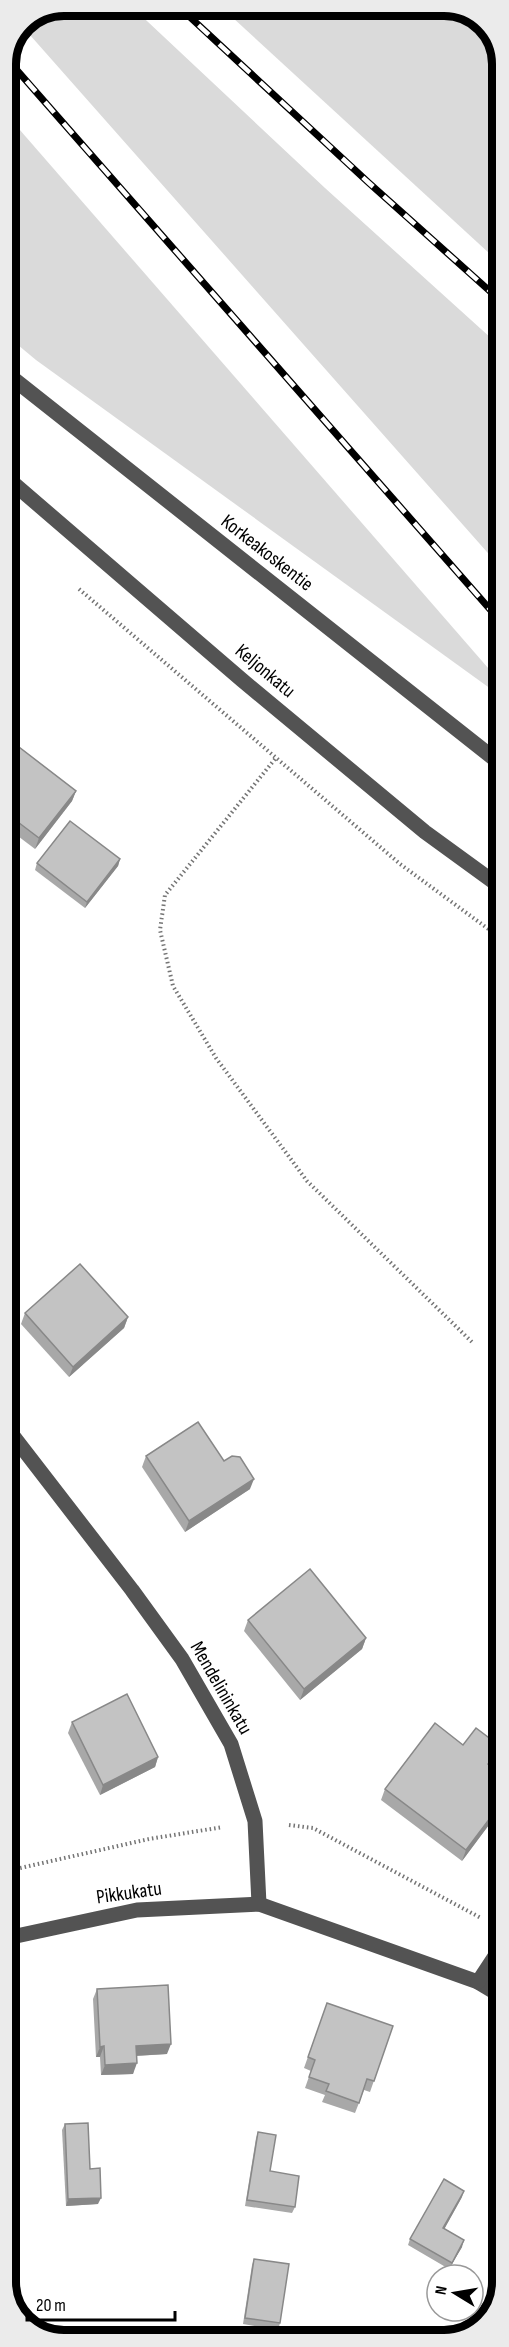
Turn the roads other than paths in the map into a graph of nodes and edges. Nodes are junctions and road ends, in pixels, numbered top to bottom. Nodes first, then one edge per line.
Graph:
1 (16, 381) edge
2 (16, 486) edge
3 (492, 757) edge
4 (492, 881) edge
5 (16, 1440) edge
6 (259, 1904) junction
7 (16, 1936) edge
8 (492, 1961) edge
9 (478, 1982) junction
10 (492, 1990) edge

1 - 3 street, Korkeakoskentie
2 - 4 street, Keljonkatu
5 - 6 street, Mendelininkatu
6 - 7 street, Pikkukatu
6 - 9 street
8 - 9 street
9 - 10 street

